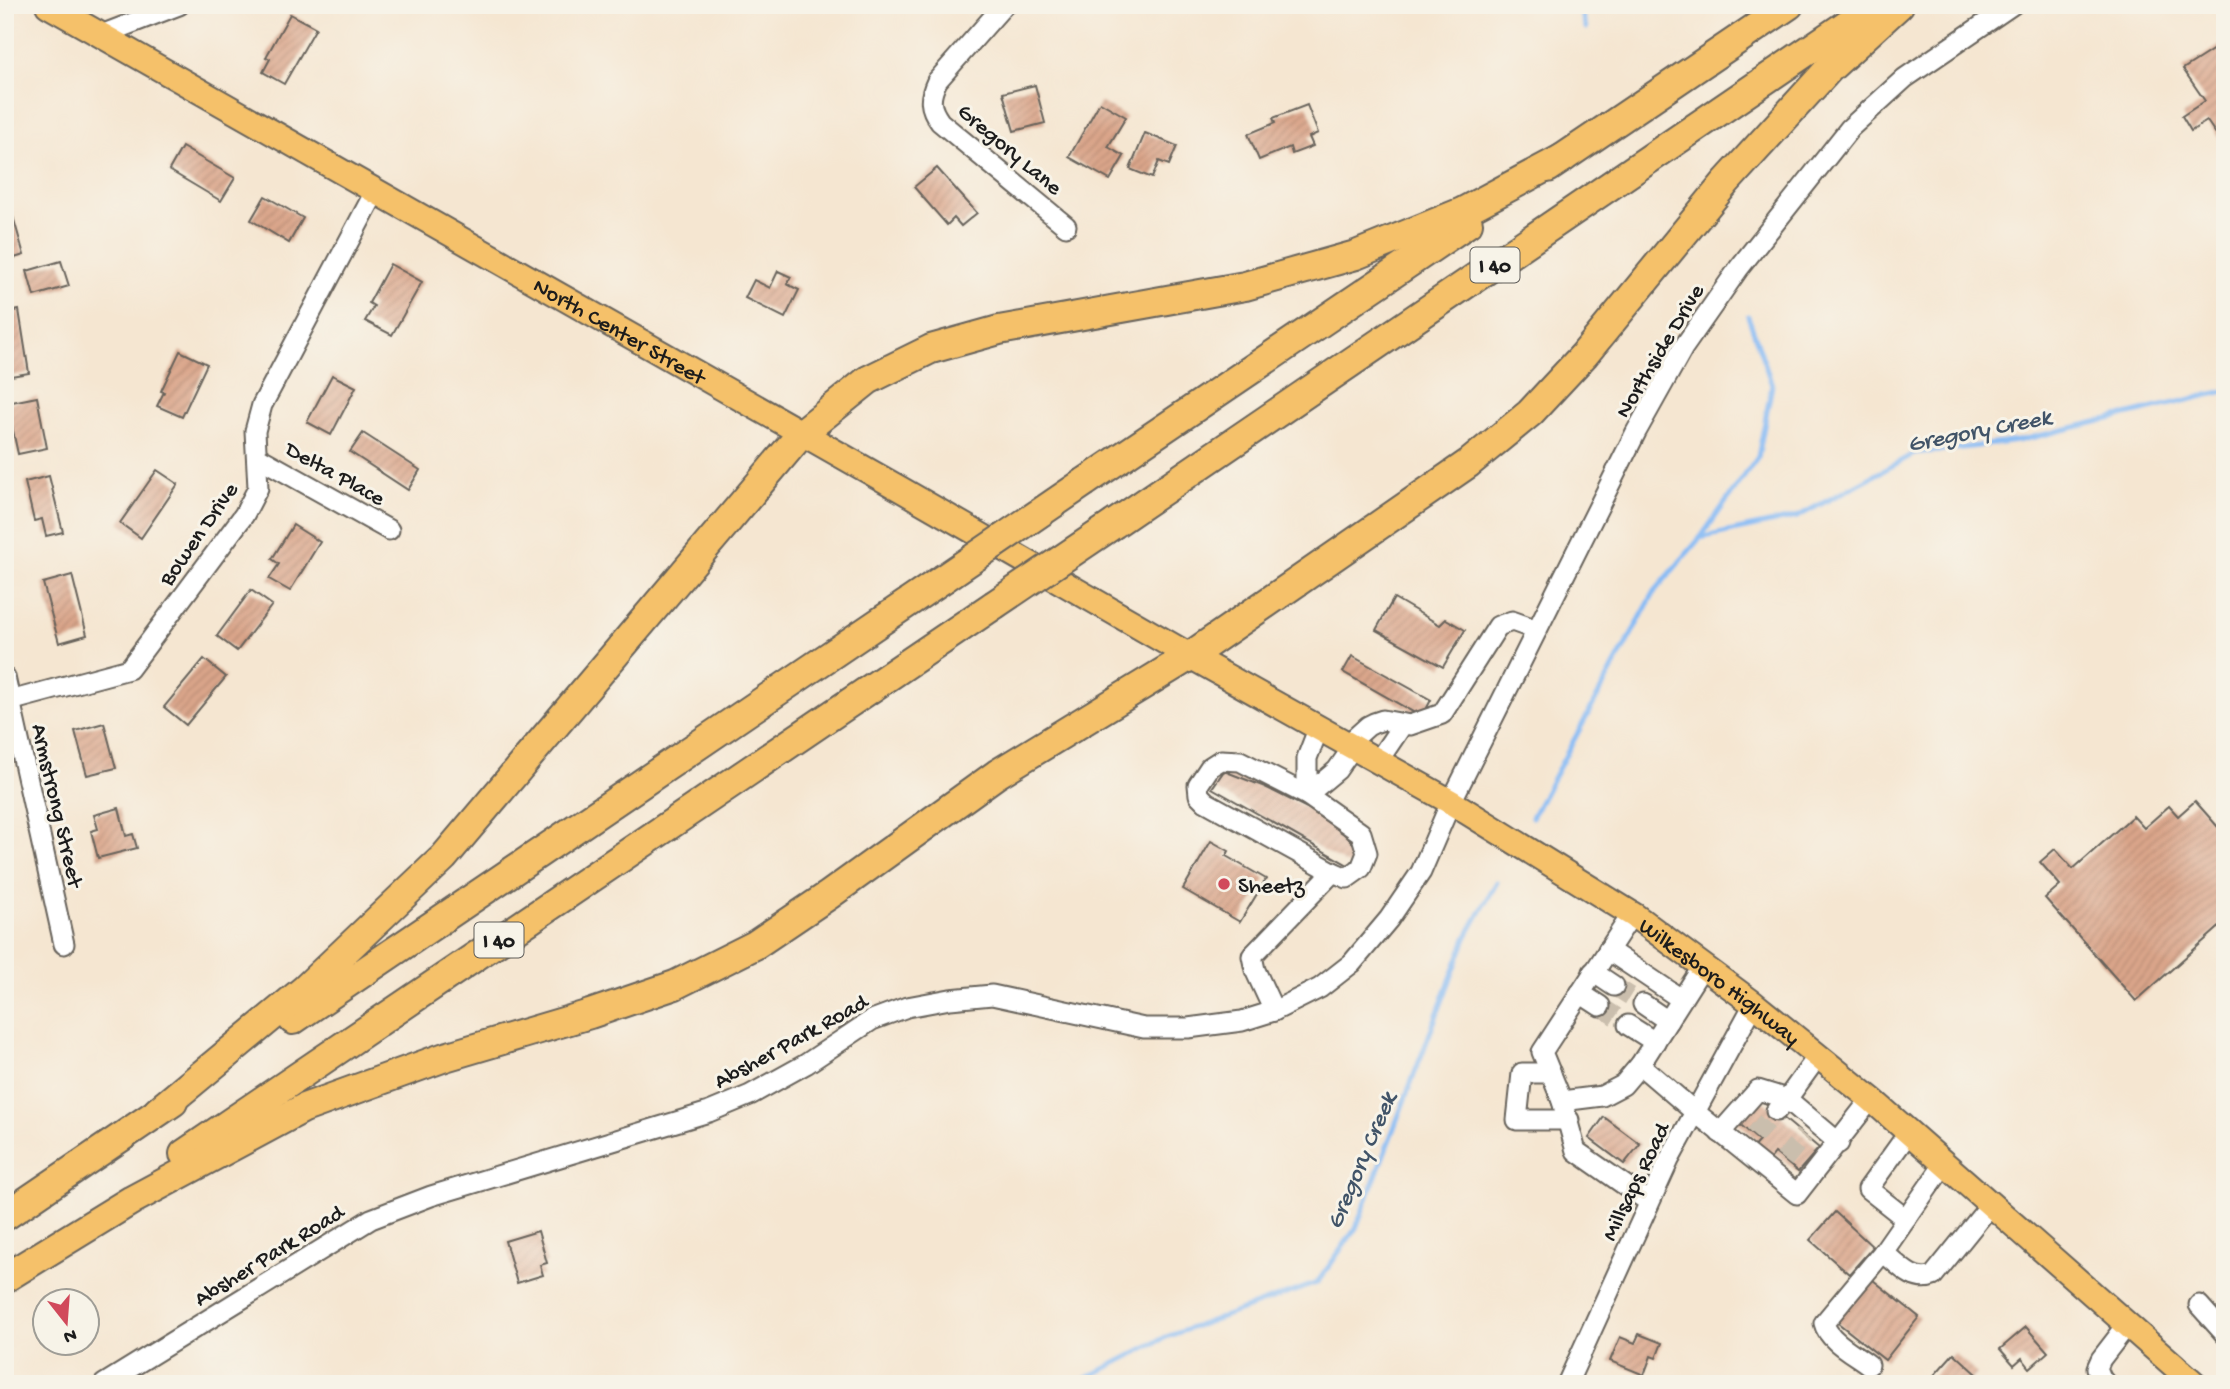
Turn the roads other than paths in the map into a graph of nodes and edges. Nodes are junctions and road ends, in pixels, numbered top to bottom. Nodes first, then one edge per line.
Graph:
1 (48, 5) edge
2 (178, 5) edge
3 (1004, 5) edge
4 (1789, 5) edge
5 (1875, 5) edge
6 (1899, 5) edge
7 (2012, 5) edge
8 (101, 35) junction
9 (1563, 158) junction
10 (376, 190) junction
11 (1066, 226) dead end
12 (802, 433) junction
13 (258, 457) junction
14 (389, 530) dead end
15 (1537, 630) junction
16 (1190, 656) junction
17 (5, 677) edge
18 (10, 701) junction
19 (1403, 724) junction
20 (1319, 727) junction
21 (1350, 746) junction
22 (1378, 761) junction
23 (1307, 795) junction
24 (1451, 802) junction
25 (1333, 872) junction
26 (1632, 914) junction
27 (64, 944) dead end
28 (1608, 950) junction
29 (1703, 966) junction
30 (1593, 972) junction
31 (1615, 986) tunnel mouth
32 (1580, 993) junction
33 (1681, 999) junction
34 (1643, 1004) tunnel mouth
35 (1755, 1004) junction
36 (1600, 1006) tunnel mouth
37 (1274, 1011) junction
38 (1668, 1021) junction
39 (1628, 1025) tunnel mouth
40 (1655, 1042) junction
41 (1818, 1056) junction
42 (1640, 1065) junction
43 (1551, 1073) junction
44 (1871, 1099) junction
45 (1781, 1105) junction
46 (159, 1111) junction
47 (1565, 1111) junction
48 (1695, 1112) junction
49 (1909, 1132) junction
50 (1720, 1133) junction
51 (1839, 1143) junction
52 (1945, 1163) junction
53 (1648, 1202) junction
54 (1992, 1203) junction
55 (5, 1216) edge
56 (1906, 1219) junction
57 (1883, 1252) junction
58 (5, 1277) edge
59 (2199, 1305) dead end
60 (2128, 1324) junction
61 (2225, 1334) edge
62 (1869, 1365) dead end
63 (2192, 1383) edge
64 (104, 1384) edge
65 (1567, 1384) edge
66 (2106, 1384) edge

1 - 8 main road, North Center Street
2 - 8 street
3 - 11 street, Gregory Lane
4 - 9 highway, I 40
5 - 58 highway, I 40, bridge
6 - 16 highway
7 - 15 street, Northside Drive
8 - 10 main road, North Center Street
9 - 12 highway
9 - 46 highway, I 40, bridge
10 - 12 main road, North Center Street
10 - 13 street, Bowen Drive
12 - 16 main road, North Center Street
12 - 46 highway
13 - 14 street, Delta Place
13 - 18 street, Bowen Drive
15 - 19 street
15 - 24 street, Northside Drive
16 - 20 main road, Wilkesboro Highway
16 - 58 highway
17 - 18 street, Armstrong Street
18 - 27 street, Armstrong Street
19 - 21 street
19 - 22 street
20 - 21 main road, Wilkesboro Highway
20 - 23 street
21 - 22 main road, Wilkesboro Highway
21 - 23 street
22 - 24 main road, Wilkesboro Highway
23 - 25 street
23 - 25 street
24 - 26 main road, Wilkesboro Highway
24 - 37 street, Absher Park Road
25 - 37 street
26 - 28 street
26 - 29 main road, Wilkesboro Highway
28 - 30 street
28 - 33 street
29 - 33 street
29 - 35 main road, Wilkesboro Highway
30 - 31 street
30 - 32 street
32 - 36 street
32 - 43 street
33 - 38 street
34 - 38 street
35 - 41 main road, Wilkesboro Highway
35 - 48 street, Millsaps Road
37 - 64 street, Absher Park Road
38 - 40 street
39 - 40 street
40 - 42 street
41 - 44 main road, Wilkesboro Highway
41 - 45 street
42 - 47 street
42 - 48 street
43 - 47 street
43 - 47 street
44 - 49 main road, Wilkesboro Highway
44 - 51 street
45 - 50 street
45 - 51 street
46 - 55 highway, I 40
47 - 53 street
48 - 50 street
48 - 53 street, Millsaps Road
49 - 52 main road, Wilkesboro Highway
49 - 56 street
50 - 51 street
52 - 54 main road, Wilkesboro Highway
52 - 56 street
53 - 65 street, Millsaps Road
54 - 57 street
54 - 60 main road, Wilkesboro Highway
56 - 57 street
57 - 62 street
59 - 61 street
60 - 63 main road, Wilkesboro Highway
60 - 66 street

